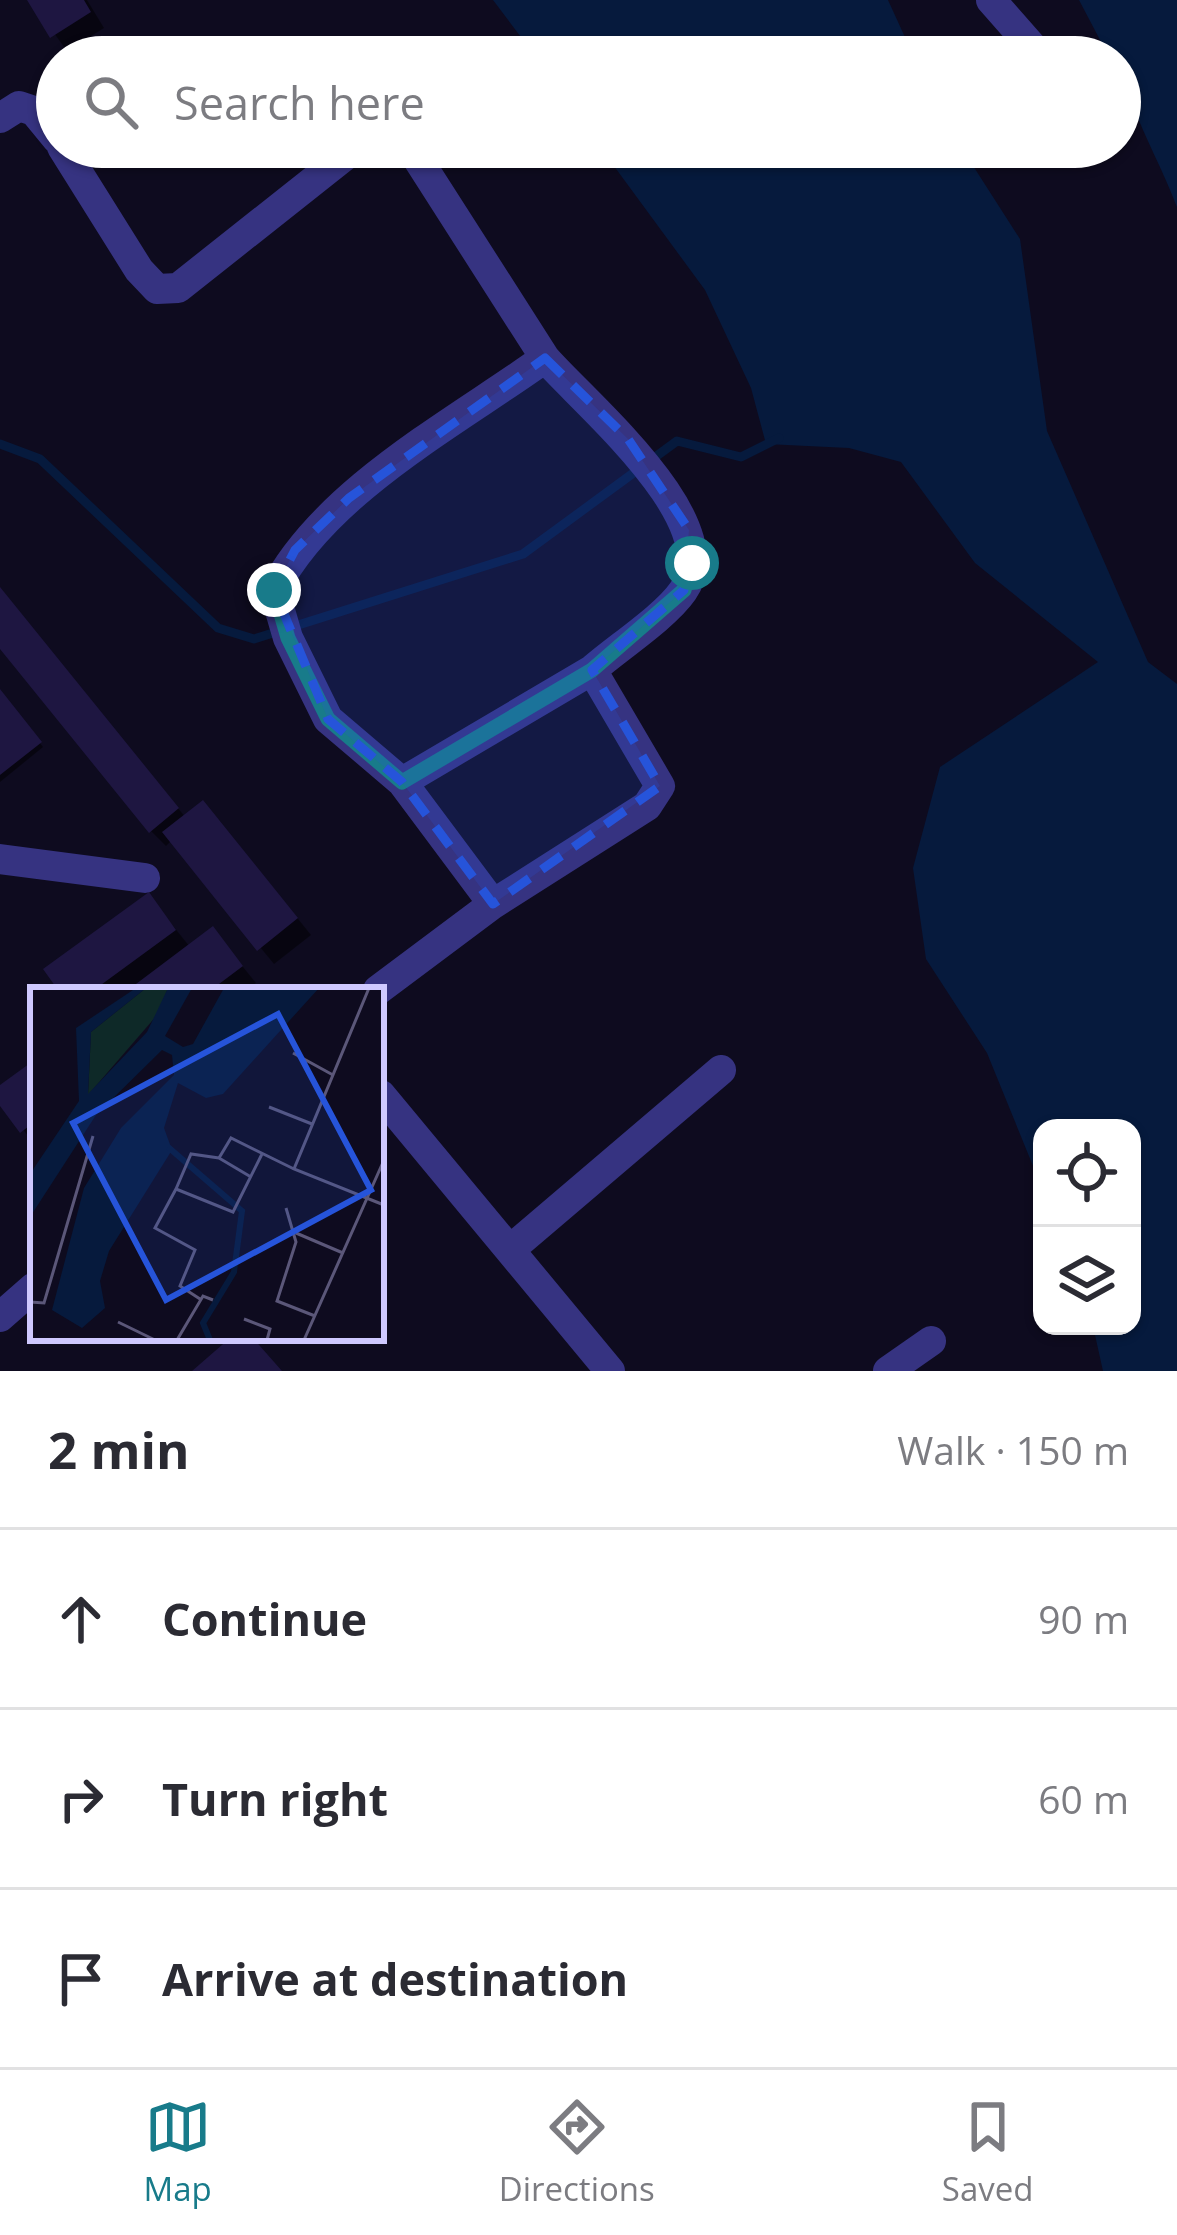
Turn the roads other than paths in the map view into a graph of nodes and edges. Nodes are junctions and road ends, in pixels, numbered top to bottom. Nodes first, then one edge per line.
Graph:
1 (991, 0) edge
2 (1023, 36) edge
3 (36, 114) edge
4 (0, 118) edge
5 (75, 168) edge
6 (329, 168) edge
7 (423, 168) edge
8 (545, 358) junction
9 (592, 670) junction
10 (402, 782) junction
11 (0, 859) edge
12 (146, 878) dead end
13 (493, 904) junction
14 (382, 987) edge
15 (721, 1070) dead end
16 (384, 1099) edge
17 (512, 1248) junction
18 (30, 1291) edge
19 (0, 1317) edge
20 (932, 1341) dead end
21 (610, 1371) edge
22 (888, 1371) edge

1 - 2 street
3 - 4 street
5 - 6 street
7 - 8 street
8 - 9 street
8 - 10 street
9 - 10 street
9 - 13 street
10 - 13 street
11 - 12 street
13 - 14 street
15 - 17 street
16 - 17 street
17 - 21 street
18 - 19 street
20 - 22 street

